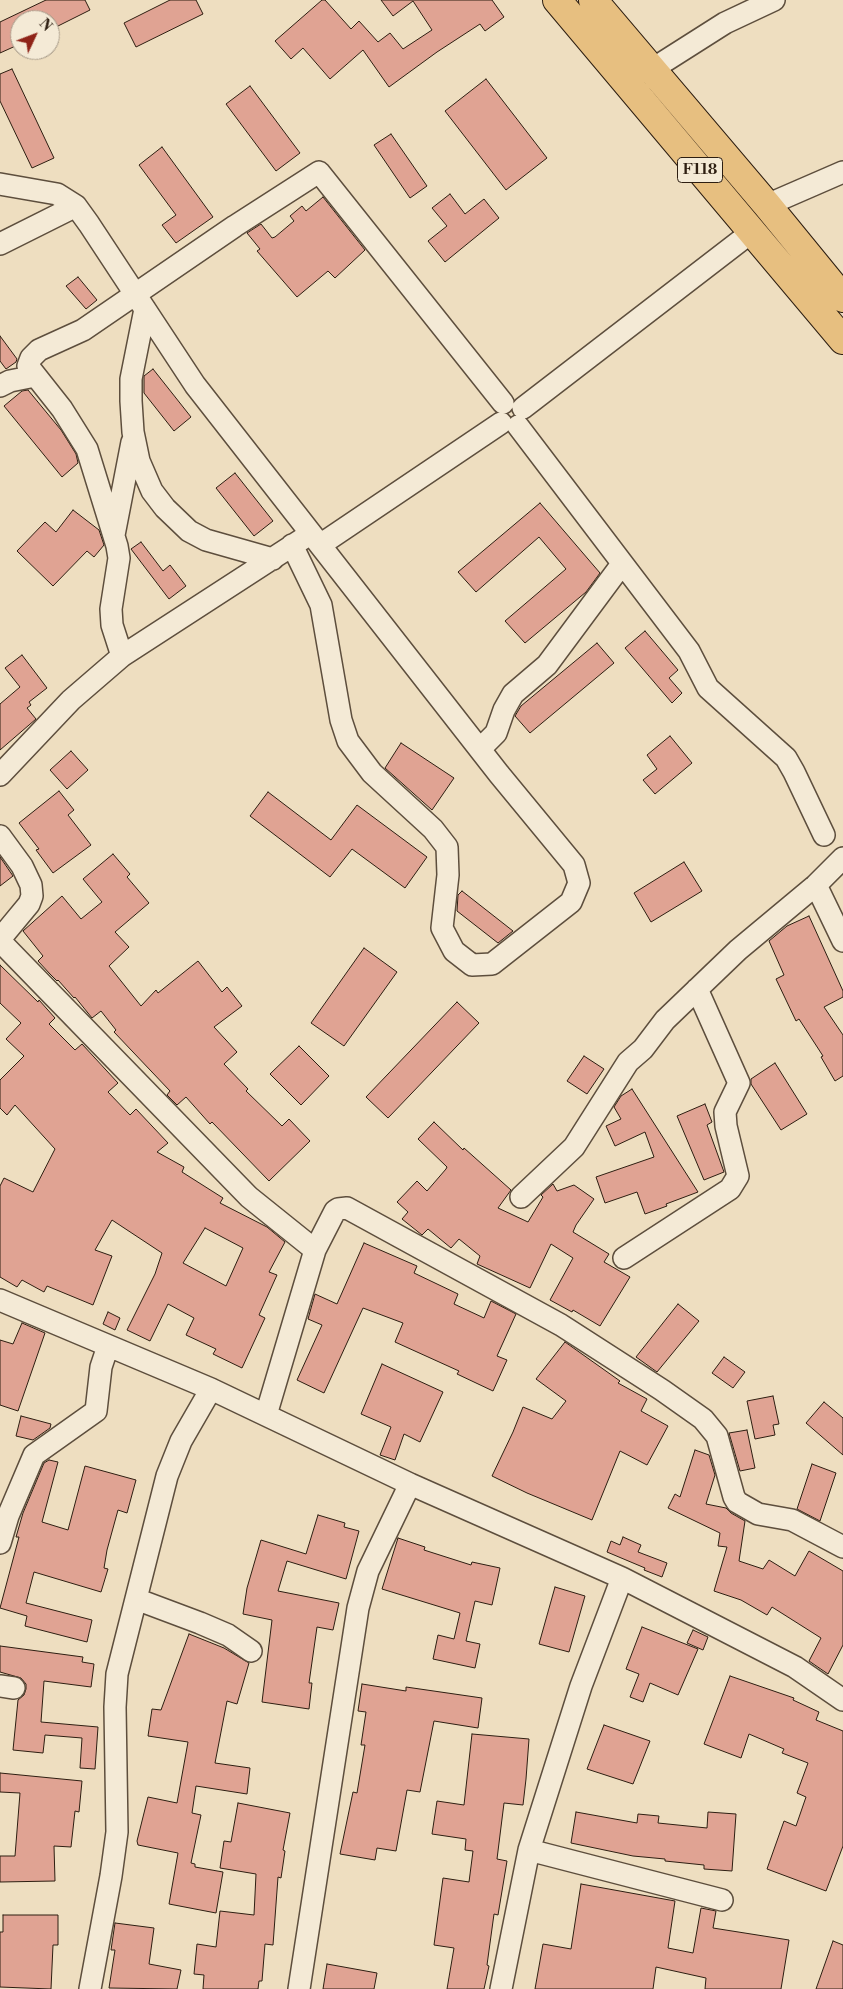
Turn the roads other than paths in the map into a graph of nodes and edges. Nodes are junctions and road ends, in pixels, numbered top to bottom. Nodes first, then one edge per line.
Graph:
1 (557, 0) edge
2 (593, 0) edge
3 (774, 0) edge
4 (651, 70) junction
5 (843, 172) edge
6 (0, 184) edge
7 (767, 205) junction
8 (76, 206) junction
9 (753, 231) junction
10 (0, 244) edge
11 (843, 298) edge
12 (140, 301) junction
13 (843, 340) edge
14 (35, 376) junction
15 (0, 386) edge
16 (511, 415) junction
17 (134, 432) junction
18 (114, 535) junction
19 (316, 539) junction
20 (292, 545) junction
21 (273, 558) junction
22 (622, 564) junction
23 (122, 656) junction
24 (480, 749) junction
25 (0, 775) edge
26 (824, 835) dead end
27 (0, 836) edge
28 (843, 858) edge
29 (816, 885) junction
30 (0, 940) edge
31 (843, 941) edge
32 (697, 989) junction
33 (521, 1197) dead end
34 (315, 1250) junction
35 (624, 1258) dead end
36 (0, 1300) edge
37 (108, 1346) junction
38 (211, 1389) junction
39 (266, 1415) junction
40 (410, 1484) junction
41 (4, 1515) edge
42 (0, 1542) edge
43 (843, 1547) edge
44 (622, 1578) junction
45 (136, 1599) junction
46 (251, 1650) dead end
47 (843, 1700) edge
48 (529, 1850) junction
49 (722, 1900) dead end
50 (90, 1989) edge
51 (299, 1989) edge
52 (501, 1989) edge

1 - 9 main road, F118
2 - 4 main road, F118
3 - 4 street
4 - 7 main road, F118
5 - 7 street
6 - 8 street
7 - 11 main road, F118
8 - 10 street
8 - 12 street
9 - 13 main road, F118
9 - 16 street
12 - 14 street
12 - 16 street
12 - 17 street
12 - 19 street
14 - 15 street
14 - 18 street
16 - 19 street
16 - 22 street
17 - 18 street
17 - 21 street
18 - 23 street
19 - 20 street
19 - 24 street
20 - 21 street
20 - 24 street
21 - 23 street
22 - 24 street
22 - 26 street
23 - 25 street
27 - 30 street
28 - 29 street
29 - 31 street
29 - 32 street
30 - 34 street
32 - 33 street
32 - 35 street
34 - 39 street
34 - 43 street
36 - 37 street
37 - 38 street
37 - 41 street
38 - 39 street
38 - 45 street
39 - 40 street
40 - 44 street
40 - 51 street
41 - 42 street
44 - 47 street
44 - 48 street
45 - 46 street
45 - 50 street
48 - 49 street
48 - 52 street

